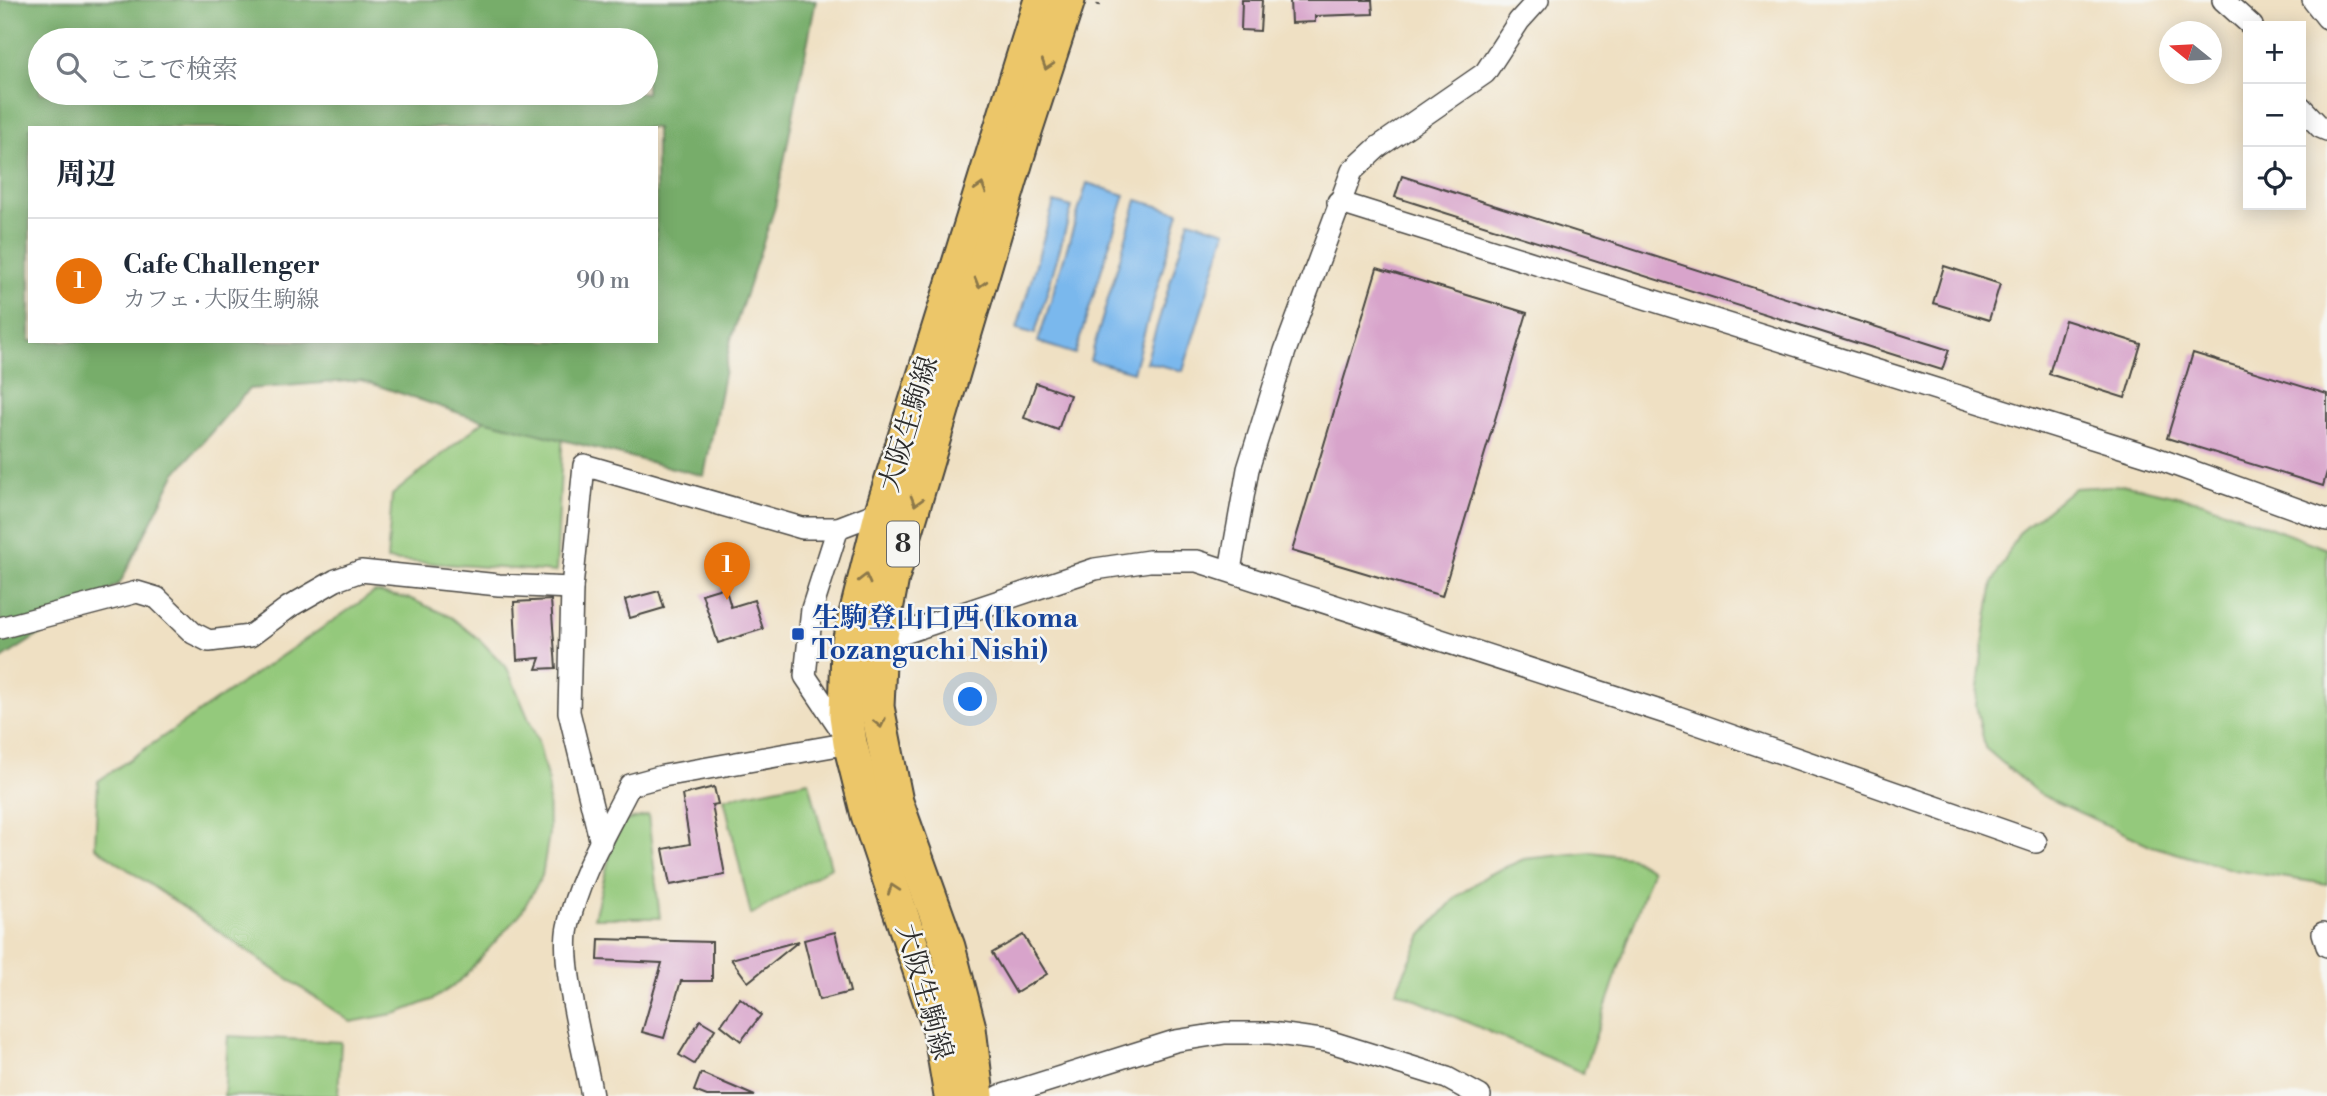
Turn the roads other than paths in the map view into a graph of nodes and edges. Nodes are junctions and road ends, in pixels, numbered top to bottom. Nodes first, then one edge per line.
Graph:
1 (1041, 0) edge
2 (1538, 0) edge
3 (2223, 0) edge
4 (2313, 0) edge
5 (1083, 3) edge
6 (2327, 18) edge
7 (2246, 21) edge
8 (2306, 112) edge
9 (2327, 130) edge
10 (1338, 202) junction
11 (882, 511) junction
12 (2327, 520) edge
13 (838, 528) junction
14 (1230, 570) junction
15 (572, 588) junction
16 (0, 628) edge
17 (880, 641) junction
18 (850, 743) junction
19 (2036, 842) dead end
20 (601, 843) junction
21 (592, 1096) edge
22 (951, 1096) edge
23 (978, 1096) edge
24 (1000, 1096) edge
25 (1480, 1096) edge

11 -> 1 main road, 大阪生駒線 / 8
2 - 10 street
3 - 7 street
4 - 6 street
5 -> 17 main road, 大阪生駒線 / 8
8 - 9 street
10 - 12 street
10 - 14 street
11 - 13 street
18 -> 11 main road, 大阪生駒線 / 8
13 - 15 street
13 - 18 street
14 - 17 street
14 - 19 street
15 - 16 street
15 - 20 street
17 -> 23 main road, 大阪生駒線 / 8
18 - 20 street
22 -> 18 main road, 大阪生駒線 / 8
20 - 21 street
24 - 25 street

